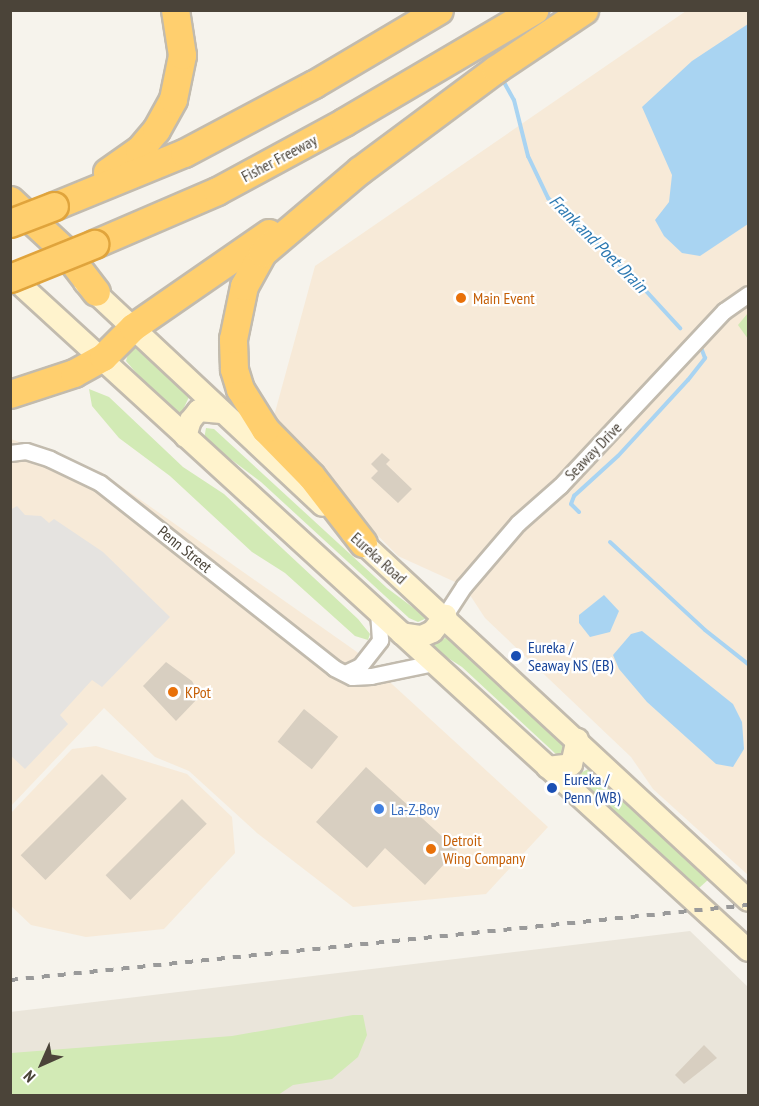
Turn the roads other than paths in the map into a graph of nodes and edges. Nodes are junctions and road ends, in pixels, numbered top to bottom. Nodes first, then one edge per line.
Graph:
1 (175, 10) edge
2 (439, 10) edge
3 (534, 10) edge
4 (584, 10) edge
5 (360, 170) junction
6 (10, 200) edge
7 (54, 206) junction
8 (10, 215) edge
9 (10, 223) edge
10 (10, 276) edge
11 (96, 292) junction
12 (748, 294) edge
13 (133, 327) junction
14 (103, 357) junction
15 (10, 394) edge
16 (221, 412) junction
17 (185, 436) junction
18 (10, 453) edge
19 (363, 543) junction
20 (378, 612) junction
21 (445, 615) junction
22 (401, 633) junction
23 (434, 663) junction
24 (345, 673) junction
25 (577, 739) junction
26 (548, 767) junction
27 (748, 900) edge
28 (748, 950) edge

1 - 7 highway
2 - 7 highway
3 - 10 highway, Fisher Freeway, bridge
4 - 5 highway
5 - 13 highway
5 - 19 highway
6 - 11 highway
7 - 9 highway, bridge
8 - 11 main road, Eureka Road
10 - 14 main road
11 - 13 main road, Eureka Road
12 - 21 street, Seaway Drive
13 - 14 highway
13 - 16 main road, Eureka Road
14 - 15 highway
14 - 17 main road
16 - 17 main road
16 - 19 main road, Eureka Road
17 - 20 main road
18 - 24 street, Penn Street
19 - 21 main road, Eureka Road
20 - 22 main road
20 - 24 street
21 - 22 main road
21 - 25 main road, Eureka Road
22 - 23 main road
23 - 24 street, Penn Street
23 - 26 main road
25 - 26 main road
25 - 27 main road, Eureka Road
26 - 28 main road

